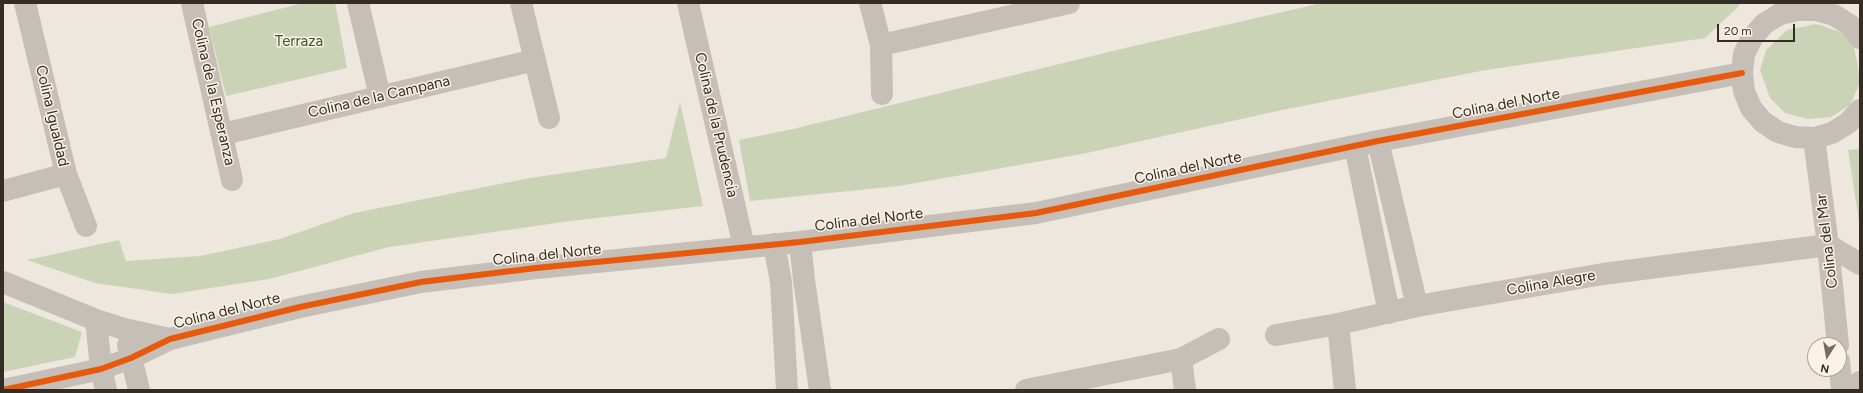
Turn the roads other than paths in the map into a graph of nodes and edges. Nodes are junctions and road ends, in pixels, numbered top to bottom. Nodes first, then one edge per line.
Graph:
1 (25, 3) edge
2 (192, 3) edge
3 (358, 3) edge
4 (521, 3) edge
5 (688, 3) edge
6 (870, 3) edge
7 (1069, 3) edge
8 (1040, 6) edge
9 (1797, 6) edge
10 (1860, 38) edge
11 (881, 45) junction
12 (535, 60) junction
13 (1742, 73) junction
14 (882, 94) dead end
15 (380, 96) junction
16 (1860, 110) edge
17 (549, 118) dead end
18 (223, 134) junction
19 (1814, 138) junction
20 (1378, 141) junction
21 (1355, 146) junction
22 (66, 174) junction
23 (232, 180) dead end
24 (3, 190) edge
25 (86, 226) dead end
26 (800, 242) junction
27 (774, 244) junction
28 (1828, 245) junction
29 (744, 247) junction
30 (1860, 264) edge
31 (3, 282) edge
32 (1417, 306) junction
33 (1389, 313) junction
34 (96, 320) junction
35 (1338, 324) junction
36 (124, 329) junction
37 (1276, 335) dead end
38 (1837, 337) edge
39 (170, 339) junction
40 (1219, 339) dead end
41 (131, 358) junction
42 (1181, 359) junction
43 (101, 369) junction
44 (1841, 377) edge
45 (1860, 382) edge
46 (3, 390) edge
47 (106, 390) edge
48 (139, 390) edge
49 (787, 390) edge
50 (820, 390) edge
51 (1026, 390) edge
52 (1185, 390) edge
53 (1345, 390) edge
54 (1842, 390) edge
55 (1854, 390) edge

1 - 22 street, Colina Igualdad
2 - 18 street, Colina de la Esperanza
3 - 15 street
4 - 12 street
5 - 29 street, Colina de la Prudencia
6 - 11 street
7 - 8 street
8 - 11 street
9 - 10 street
9 - 13 street
11 - 14 street
12 - 15 street, Colina de la Campana
12 - 17 street
13 - 19 street
13 - 20 street, Colina del Norte
15 - 18 street, Colina de la Campana
16 - 19 street
18 - 23 street, Colina de la Esperanza
19 - 28 street, Colina del Mar
20 - 21 street, Colina del Norte
20 - 32 street
21 - 26 street, Colina del Norte
21 - 33 street
22 - 24 street
22 - 25 street, Colina Igualdad
26 - 27 street, Colina del Norte
26 - 50 street
27 - 29 street, Colina del Norte
27 - 49 street
28 - 30 street
28 - 32 street, Colina Alegre
28 - 38 street, Colina del Mar
29 - 39 street, Colina del Norte
31 - 34 street, Colina del Norte
32 - 33 street, Colina Alegre
33 - 35 street, Colina Alegre
34 - 36 street, Colina del Norte
34 - 43 street
35 - 37 street, Colina Alegre
35 - 53 street
36 - 39 street, Colina del Norte
36 - 41 street
39 - 41 street, Colina del Norte
40 - 42 street
41 - 43 street, Colina del Norte
41 - 48 street
42 - 51 street
42 - 52 street
43 - 46 street, Colina del Norte
43 - 47 street
44 - 54 street
45 - 55 street

